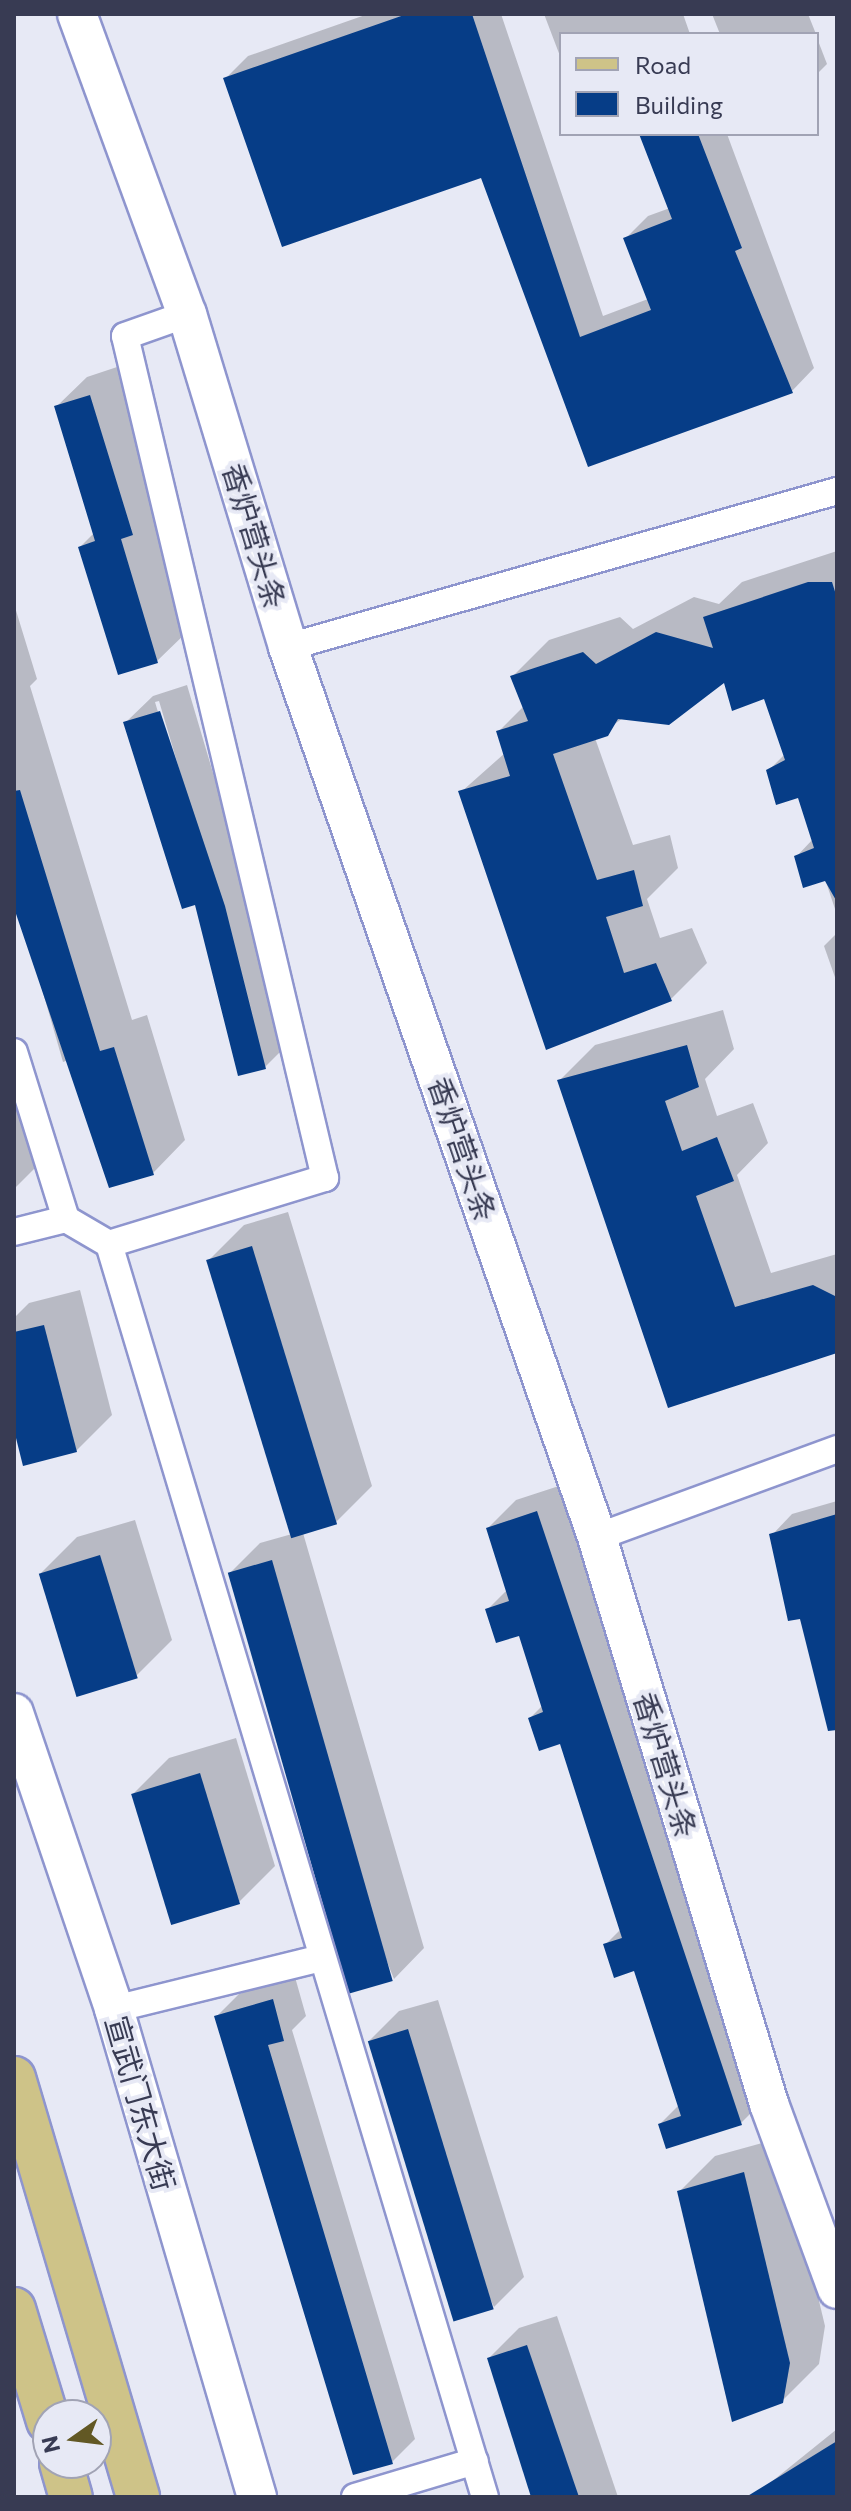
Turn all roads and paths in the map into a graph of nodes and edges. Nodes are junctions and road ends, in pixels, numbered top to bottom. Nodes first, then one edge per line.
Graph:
1 (77, 14) edge
2 (187, 314) junction
3 (837, 491) edge
4 (288, 647) junction
5 (14, 1052) edge
6 (66, 1219) junction
7 (14, 1232) edge
8 (109, 1244) junction
9 (837, 1449) edge
10 (597, 1537) junction
11 (14, 1713) edge
12 (321, 1958) junction
13 (114, 2009) junction
14 (14, 2078) edge
15 (837, 2289) edge
16 (14, 2309) edge
17 (41, 2399) edge
18 (475, 2461) junction
19 (138, 2497) edge
20 (257, 2497) edge
21 (355, 2497) edge
22 (485, 2497) edge

1 - 2 street, 香炉营头条
2 - 4 street, 香炉营头条
2 - 8 street
3 - 4 street
4 - 10 street, 香炉营头条
5 - 6 street
6 - 7 street
6 - 8 street
8 - 12 street
9 - 10 street
10 - 15 street, 香炉营头条
11 - 13 street, 宣武门东大街
12 - 13 street
12 - 18 street
13 - 20 street, 宣武门东大街
14 - 19 main road
16 - 17 main road
18 - 21 street
18 - 22 street

